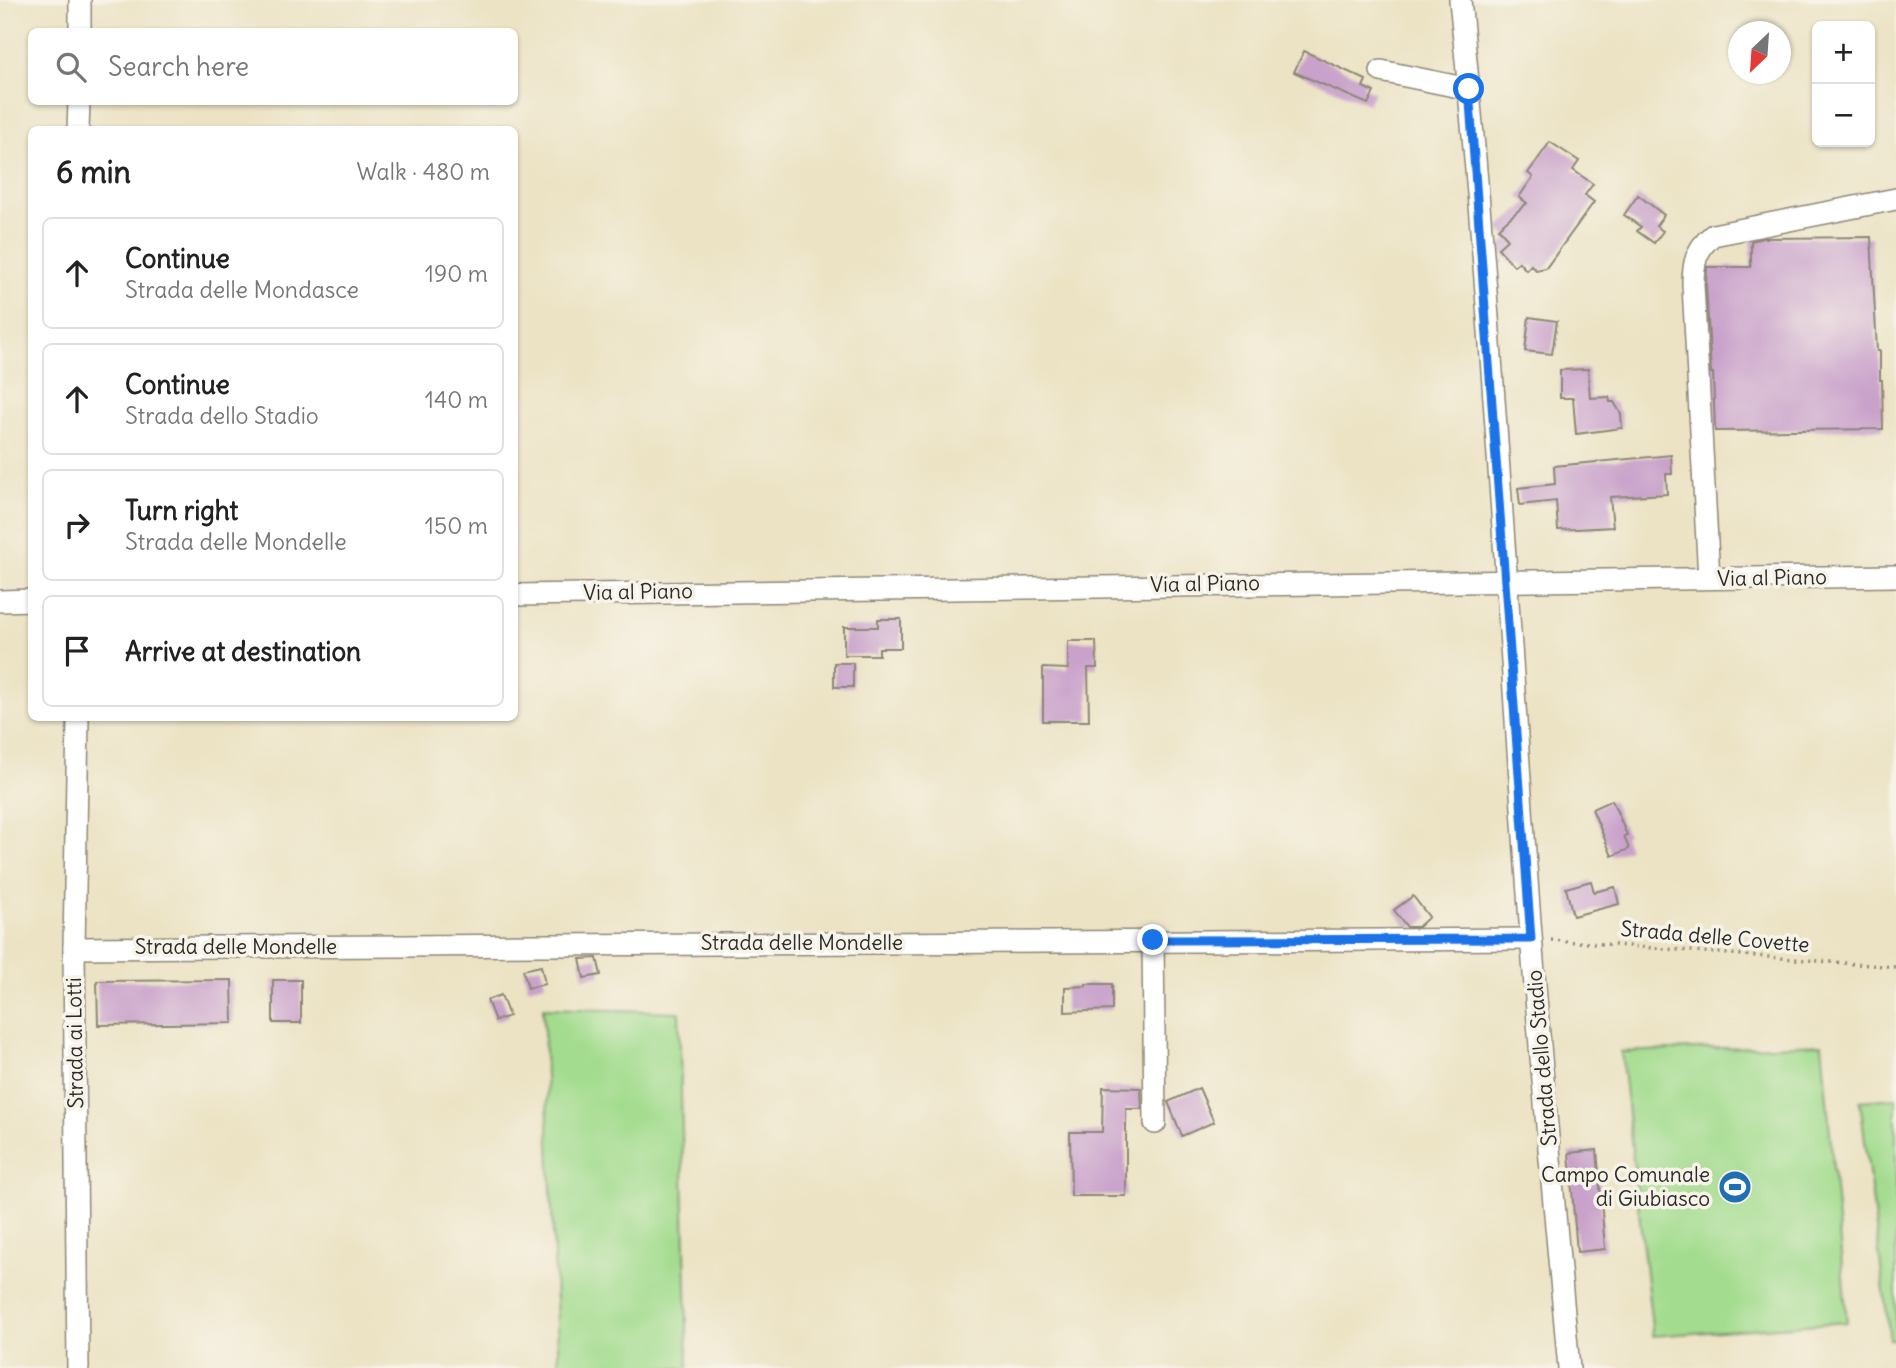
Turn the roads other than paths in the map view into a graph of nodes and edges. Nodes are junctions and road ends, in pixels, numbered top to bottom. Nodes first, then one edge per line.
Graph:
1 (80, 0) edge
2 (1460, 0) edge
3 (80, 28) edge
4 (1381, 71) dead end
5 (1469, 89) junction
6 (79, 105) edge
7 (78, 126) edge
8 (1896, 199) edge
9 (1896, 576) edge
10 (1709, 578) junction
11 (1506, 580) junction
12 (518, 595) edge
13 (28, 600) edge
14 (0, 601) edge
15 (78, 721) edge
16 (1531, 939) junction
17 (1153, 940) junction
18 (74, 948) junction
19 (1154, 1123) dead end
20 (78, 1368) edge
21 (1569, 1368) edge

1 - 3 street
2 - 5 street, Strada dello Stadio
4 - 5 street
5 - 11 street, Strada dello Stadio
6 - 7 street
8 - 10 street
9 - 10 street, Via al Piano
10 - 11 street, Via al Piano
11 - 12 street, Via al Piano
11 - 16 street, Strada dello Stadio
13 - 14 street
15 - 18 street, Strada ai Lotti
16 - 17 street, Strada delle Mondelle
16 - 21 street, Strada dello Stadio
17 - 18 street, Strada delle Mondelle
17 - 19 street
18 - 20 street, Strada ai Lotti

